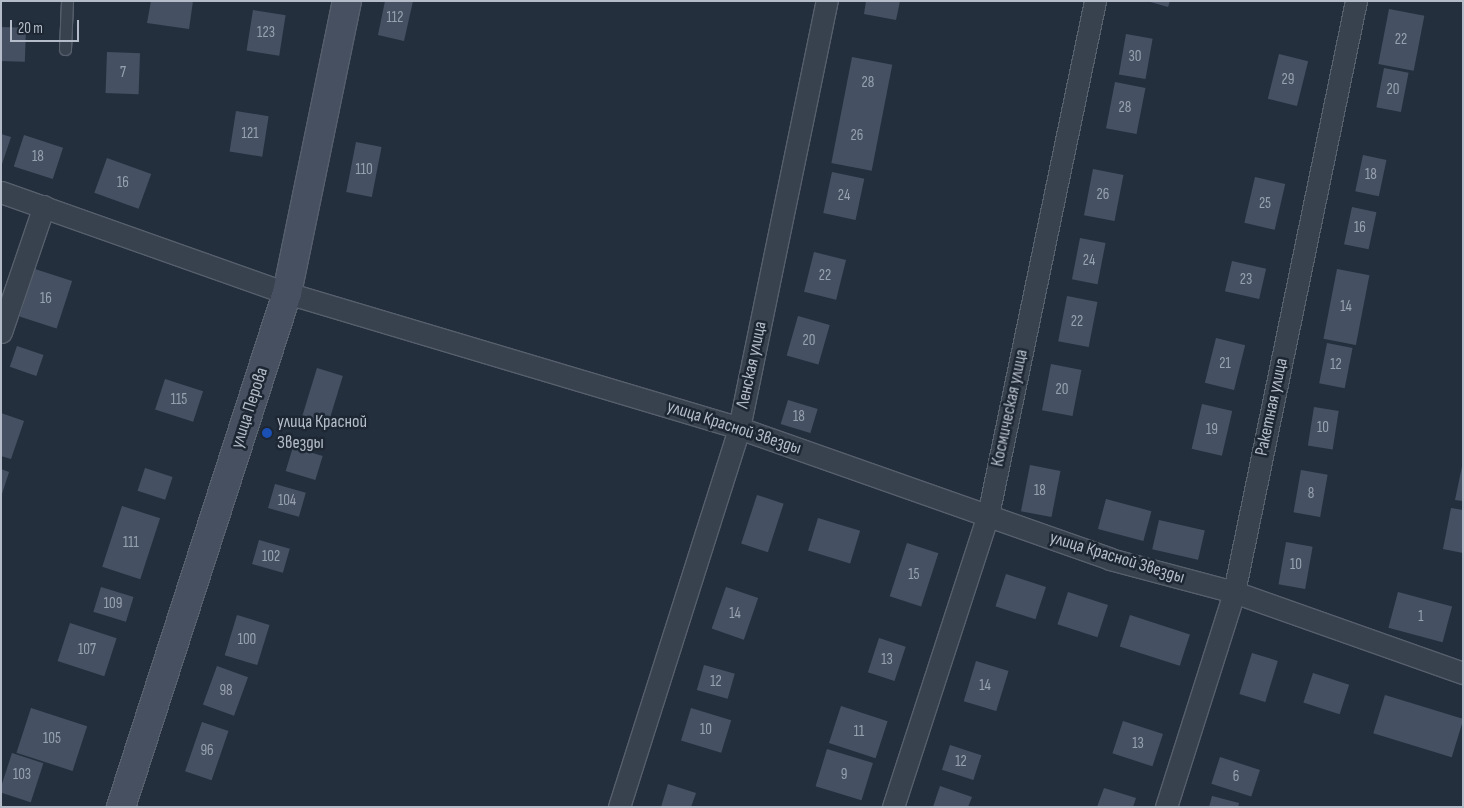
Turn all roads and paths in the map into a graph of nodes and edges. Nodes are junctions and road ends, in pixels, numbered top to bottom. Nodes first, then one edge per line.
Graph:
1 (68, 1) edge
2 (347, 1) edge
3 (827, 1) edge
4 (1095, 1) edge
5 (1356, 1) edge
6 (65, 49) dead end
7 (1, 192) edge
8 (44, 206) junction
9 (288, 293) junction
10 (1, 332) edge
11 (739, 428) junction
12 (988, 515) junction
13 (1234, 592) junction
14 (1463, 673) edge
15 (121, 807) edge
16 (619, 807) edge
17 (893, 807) edge
18 (1166, 807) edge

1 - 6 lane
2 - 9 main road, улица Перова
3 - 11 street, Ленская улица
4 - 12 street, Космическая улица
5 - 13 street, Ракетная улица
7 - 8 street, улица Красной Звезды
8 - 9 street, улица Красной Звезды
8 - 10 street
9 - 11 street, улица Красной Звезды
9 - 15 main road, улица Перова
11 - 12 street, улица Красной Звезды
11 - 16 street, Ленская улица
12 - 13 street, улица Красной Звезды
12 - 17 street, Космическая улица
13 - 14 street, улица Красной Звезды
13 - 18 street, Ракетная улица

